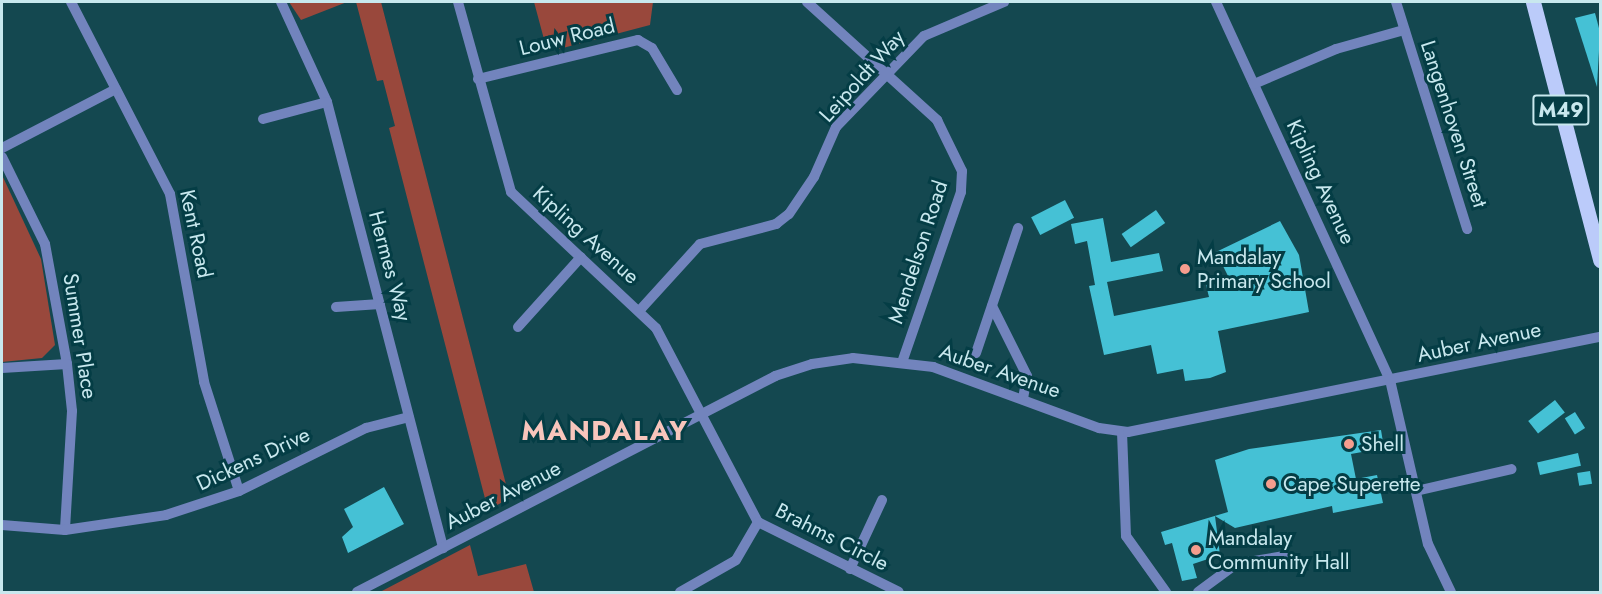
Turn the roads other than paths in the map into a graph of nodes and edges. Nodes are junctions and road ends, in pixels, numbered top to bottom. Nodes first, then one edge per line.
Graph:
1 (71, 2) edge
2 (281, 2) edge
3 (458, 2) edge
4 (807, 2) edge
5 (1004, 2) edge
6 (1216, 2) edge
7 (1396, 2) edge
8 (1533, 2) edge
9 (1404, 30) junction
10 (885, 74) junction
11 (478, 79) junction
12 (1254, 84) junction
13 (116, 89) junction
14 (676, 90) dead end
15 (327, 102) junction
16 (263, 119) dead end
17 (2, 148) edge
18 (2, 158) edge
19 (1018, 228) dead end
20 (1467, 229) dead end
21 (581, 257) junction
22 (1600, 260) edge
23 (380, 304) junction
24 (992, 306) junction
25 (336, 307) dead end
26 (640, 310) junction
27 (518, 327) dead end
28 (1600, 337) edge
29 (976, 353) dead end
30 (902, 362) junction
31 (67, 364) junction
32 (2, 368) edge
33 (1390, 380) junction
34 (1023, 399) junction
35 (700, 414) junction
36 (410, 417) junction
37 (1122, 432) junction
38 (1512, 469) dead end
39 (239, 491) junction
40 (1416, 491) junction
41 (882, 500) dead end
42 (759, 522) junction
43 (2, 525) edge
44 (65, 530) junction
45 (443, 548) junction
46 (1284, 556) dead end
47 (850, 569) junction
48 (357, 592) edge
49 (680, 592) edge
50 (899, 592) edge
51 (1166, 592) edge
52 (1198, 592) edge
53 (1451, 592) edge

1 - 13 street, Kent Road
2 - 15 street, Hermes Way
3 - 11 street, Kipling Avenue
4 - 10 street, Mendelson Road
5 - 10 street, Leipoldt Way
6 - 12 street, Kipling Avenue
7 - 9 street, Langenhoven Street
8 - 22 main road, M49
9 - 12 street
9 - 20 street, Langenhoven Street
10 - 26 street, Leipoldt Way
10 - 30 street, Mendelson Road
11 - 14 street, Louw Road
11 - 21 street, Kipling Avenue
12 - 33 street, Kipling Avenue
13 - 17 street
13 - 39 street, Kent Road
15 - 16 street
15 - 23 street, Hermes Way
18 - 31 street, Summer Place
19 - 24 street
21 - 26 street, Kipling Avenue
21 - 27 street
23 - 25 street
23 - 36 street, Hermes Way
24 - 29 street
24 - 34 street
26 - 35 street, Kipling Avenue
28 - 33 street, Auber Avenue
30 - 34 street, Auber Avenue
30 - 35 street, Auber Avenue
31 - 32 street
31 - 44 street, Summer Place
33 - 37 street, Auber Avenue
33 - 40 street
34 - 37 street, Auber Avenue
35 - 42 street, Brahms Circle
35 - 45 street, Auber Avenue
36 - 39 street, Dickens Drive
36 - 45 street, Hermes Way
37 - 51 street
38 - 40 street
39 - 44 street, Dickens Drive
40 - 53 street
41 - 47 street
42 - 47 street, Brahms Circle
42 - 49 street
43 - 44 street, Dickens Drive
45 - 48 street, Auber Avenue
46 - 52 street
47 - 50 street, Brahms Circle

